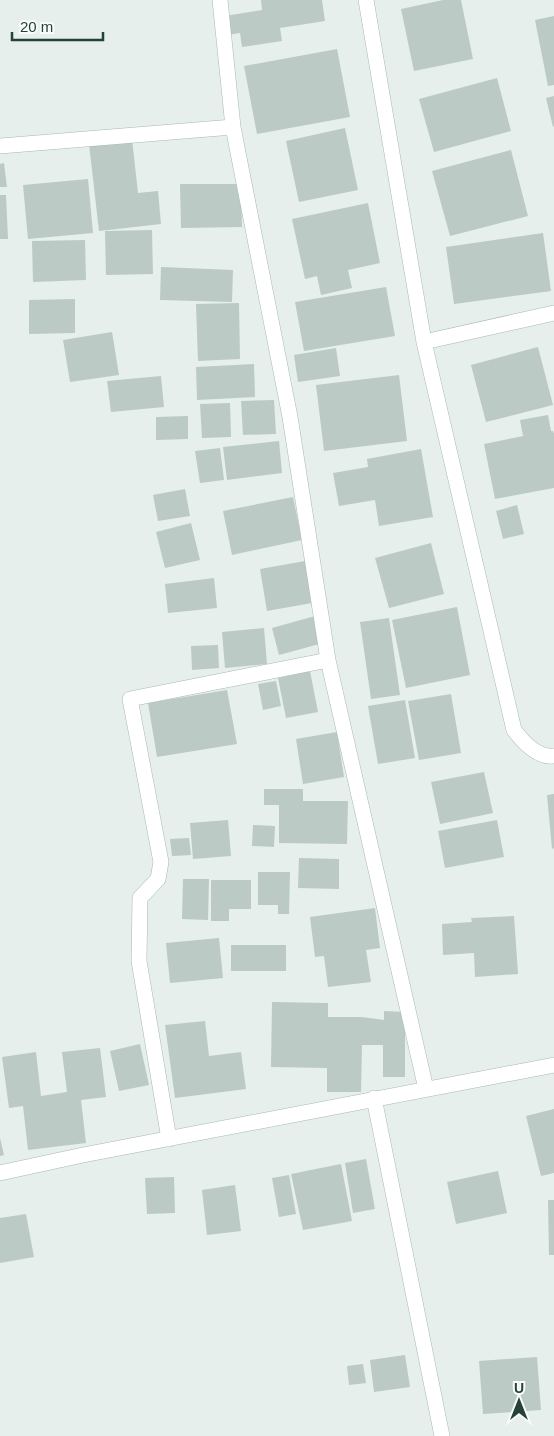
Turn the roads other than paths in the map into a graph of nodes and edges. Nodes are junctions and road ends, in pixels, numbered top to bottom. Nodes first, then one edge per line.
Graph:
1 (220, 0) edge
2 (366, 0) edge
3 (234, 127) junction
4 (0, 146) edge
5 (554, 313) edge
6 (424, 342) junction
7 (328, 660) junction
8 (554, 756) edge
9 (554, 1065) edge
10 (426, 1089) junction
11 (374, 1098) junction
12 (169, 1139) junction
13 (0, 1173) edge
14 (442, 1436) edge

1 - 3 street
2 - 6 street
3 - 4 street
3 - 7 street
5 - 6 street
6 - 8 street
7 - 10 street
7 - 12 street
9 - 10 street
10 - 11 street
11 - 12 street
11 - 14 street
12 - 13 street

